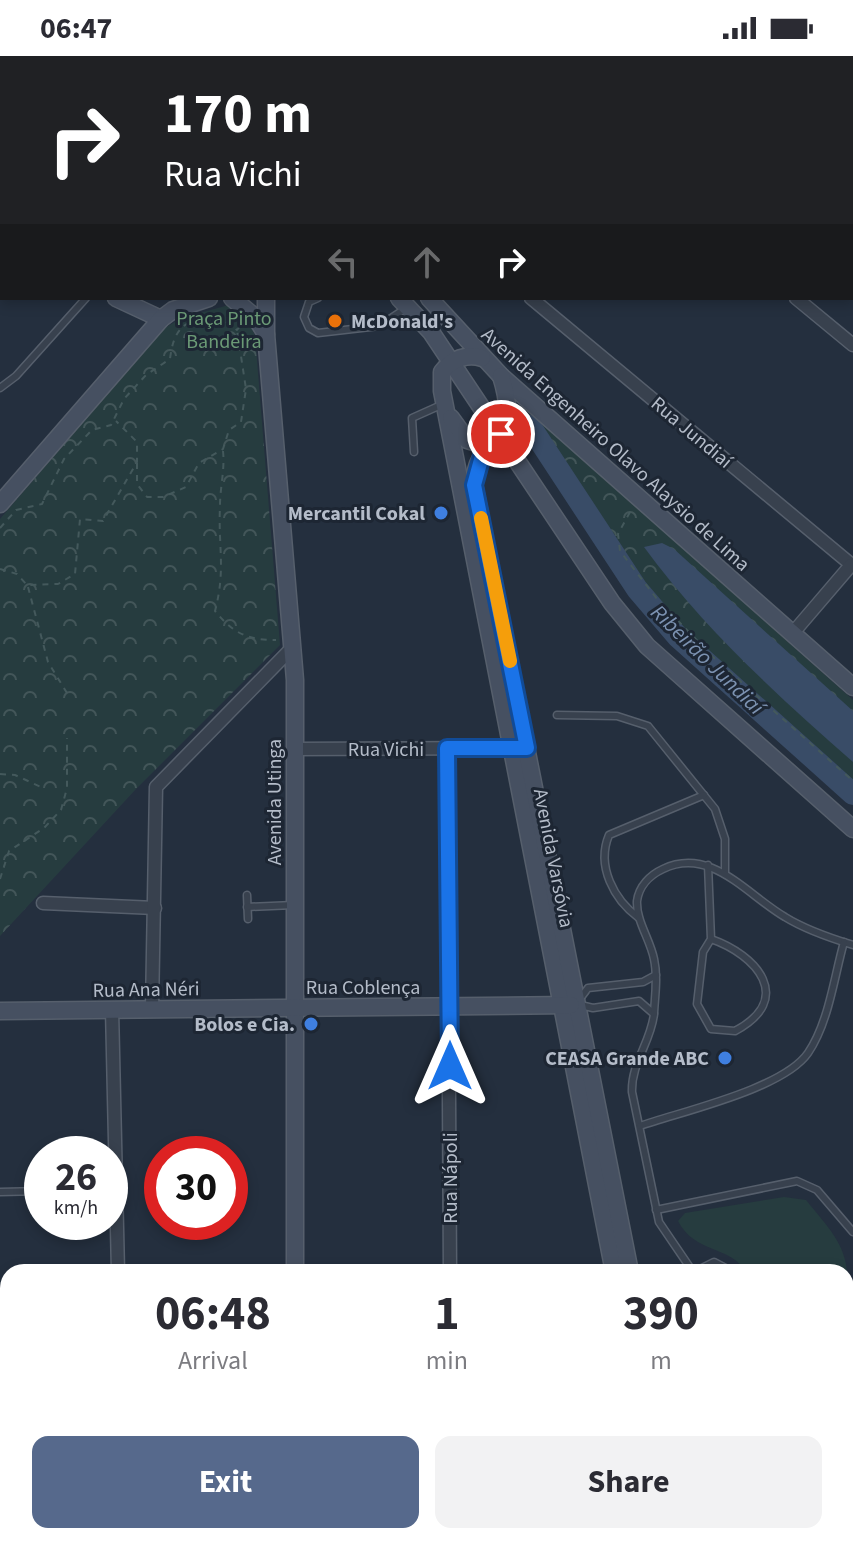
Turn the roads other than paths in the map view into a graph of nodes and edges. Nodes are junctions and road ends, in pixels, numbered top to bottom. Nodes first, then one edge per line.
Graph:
1 (84, 300) edge
2 (120, 300) edge
3 (203, 300) edge
4 (235, 300) edge
5 (266, 300) edge
6 (314, 300) edge
7 (431, 300) edge
8 (533, 300) edge
9 (798, 300) edge
10 (403, 302) edge
11 (161, 319) junction
12 (266, 334) junction
13 (853, 345) edge
14 (482, 358) junction
15 (452, 362) junction
16 (501, 376) junction
17 (0, 388) edge
18 (445, 407) junction
19 (501, 434) junction
20 (489, 447) junction
21 (414, 452) dead end
22 (0, 504) edge
23 (852, 565) edge
24 (792, 634) junction
25 (293, 644) junction
26 (853, 687) edge
27 (557, 715) dead end
28 (447, 748) junction
29 (520, 748) junction
30 (294, 749) junction
31 (704, 795) junction
32 (853, 829) edge
33 (708, 865) junction
34 (725, 874) junction
35 (247, 895) dead end
36 (43, 903) dead end
37 (294, 905) junction
38 (247, 907) junction
39 (155, 908) junction
40 (639, 918) junction
41 (248, 919) dead end
42 (711, 939) junction
43 (844, 942) junction
44 (853, 945) edge
45 (656, 975) junction
46 (569, 1006) junction
47 (292, 1007) junction
48 (450, 1007) junction
49 (152, 1008) junction
50 (112, 1009) junction
51 (0, 1011) edge
52 (654, 1014) junction
53 (640, 1126) junction
54 (113, 1136) edge
55 (24, 1191) edge
56 (0, 1192) edge
57 (656, 1210) junction
58 (853, 1232) edge
59 (116, 1240) edge
60 (118, 1264) edge
61 (295, 1264) edge
62 (450, 1264) edge
63 (613, 1264) edge
64 (628, 1264) edge
65 (687, 1264) edge

1 - 17 lane
2 - 11 main road
3 - 11 main road
4 - 12 main road
5 - 12 main road, Avenida Utinga
6 - 10 lane
7 - 14 main road, Avenida Engenheiro Olavo Alaysio de Lima
8 - 23 street, Rua Jundiaí
9 - 13 street
10 - 15 main road
11 - 22 main road
12 - 25 main road, Avenida Utinga
14 - 15 main road
14 - 16 main road, Avenida Engenheiro Olavo Alaysio de Lima
15 - 18 main road, Avenida Varsóvia
15 - 19 main road
16 - 19 main road
16 - 24 main road, Avenida Engenheiro Olavo Alaysio de Lima
18 - 20 main road
18 - 21 lane
18 - 29 main road, Avenida Varsóvia
19 - 20 main road, Avenida Varsóvia
19 - 32 main road
20 - 29 main road, Avenida Varsóvia
23 - 24 street
24 - 26 main road, Avenida Engenheiro Olavo Alaysio de Lima
25 - 30 main road, Avenida Utinga
25 - 39 street
27 - 31 lane
28 - 29 street, Rua Vichi
28 - 30 street, Rua Vichi
28 - 48 street, Rua Nápoli
29 - 46 main road, Avenida Varsóvia
30 - 37 main road, Avenida Utinga
31 - 34 lane
31 - 40 lane
33 - 34 lane
33 - 40 lane
33 - 42 lane
34 - 43 lane
35 - 38 lane
36 - 39 street
37 - 38 lane
37 - 47 main road, Avenida Utinga
38 - 41 lane
39 - 49 street
40 - 45 lane
42 - 42 lane
43 - 44 lane
43 - 53 lane
45 - 46 lane
45 - 52 lane
46 - 48 main road, Rua Coblença
46 - 52 lane
46 - 63 main road, Avenida Varsóvia
46 - 64 main road, Avenida Varsóvia
47 - 48 main road, Rua Coblença
47 - 49 main road, Rua Ana Néri
47 - 61 main road, Avenida Utinga
48 - 62 street, Rua Nápoli
49 - 50 main road, Rua Ana Néri
50 - 51 main road, Rua Ana Néri
50 - 54 street
52 - 53 lane
53 - 57 lane
55 - 56 lane
57 - 58 lane
57 - 65 lane
59 - 60 street

